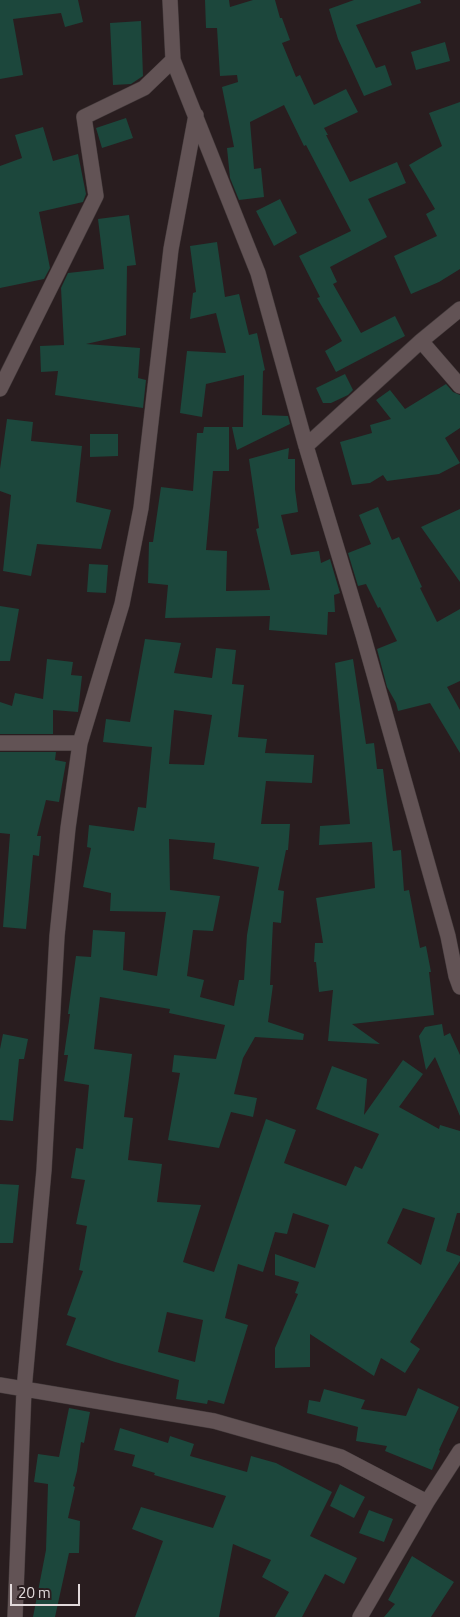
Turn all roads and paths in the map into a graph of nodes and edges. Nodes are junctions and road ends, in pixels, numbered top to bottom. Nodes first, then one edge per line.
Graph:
1 (170, 0) edge
2 (173, 60) junction
3 (196, 115) junction
4 (460, 309) edge
5 (421, 341) junction
6 (460, 386) edge
7 (0, 389) edge
8 (306, 446) junction
9 (0, 743) edge
10 (80, 743) junction
11 (460, 987) edge
12 (0, 1385) edge
13 (24, 1390) junction
14 (460, 1451) edge
15 (427, 1502) junction
16 (15, 1617) edge
17 (360, 1617) edge

1 - 2 street
2 - 3 street
2 - 7 street
3 - 8 street
3 - 10 street
4 - 5 street
5 - 6 street
5 - 8 street
8 - 11 street
9 - 10 street
10 - 13 street
12 - 13 street
13 - 15 street
13 - 16 street
14 - 15 street
15 - 17 street

